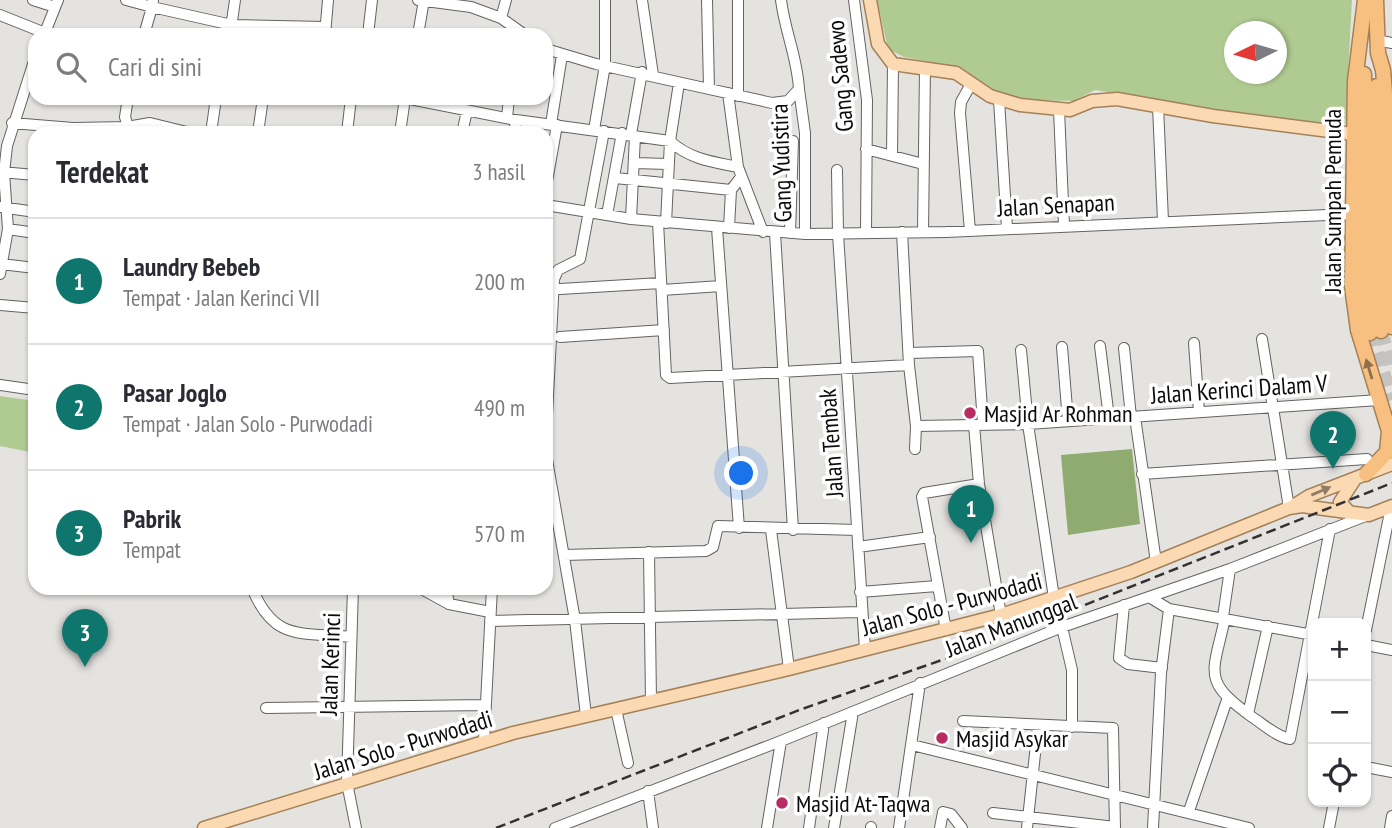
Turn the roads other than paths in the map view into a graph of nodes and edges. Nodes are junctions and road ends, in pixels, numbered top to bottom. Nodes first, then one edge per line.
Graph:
1 (33, 0) edge
2 (235, 0) edge
3 (328, 0) edge
4 (372, 0) edge
5 (422, 0) edge
6 (506, 0) edge
7 (605, 0) edge
8 (642, 0) edge
9 (707, 0) edge
10 (738, 0) edge
11 (781, 0) edge
12 (854, 0) edge
13 (870, 0) edge
14 (1365, 0) edge
15 (1376, 0) edge
16 (132, 1) edge
17 (56, 4) edge
18 (153, 4) edge
19 (0, 15) edge
20 (501, 18) junction
21 (1362, 27) junction
22 (30, 28) edge
23 (46, 28) edge
24 (146, 28) edge
25 (225, 28) edge
26 (231, 28) edge
27 (325, 28) edge
28 (370, 28) edge
29 (419, 28) edge
30 (513, 28) edge
31 (1382, 45) edge
32 (553, 52) edge
33 (562, 55) junction
34 (892, 64) junction
35 (605, 65) junction
36 (925, 68) junction
37 (642, 72) junction
38 (653, 75) junction
39 (28, 78) edge
40 (679, 83) junction
41 (971, 84) junction
42 (709, 88) junction
43 (799, 89) junction
44 (733, 95) junction
45 (999, 100) junction
46 (128, 105) edge
47 (215, 105) edge
48 (262, 105) edge
49 (350, 105) edge
50 (404, 105) edge
51 (438, 105) edge
52 (510, 105) edge
53 (1158, 106) junction
54 (1059, 110) junction
55 (467, 111) junction
56 (512, 119) junction
57 (12, 123) junction
58 (554, 125) junction
59 (62, 126) edge
60 (128, 126) edge
61 (141, 126) edge
62 (162, 126) edge
63 (212, 126) edge
64 (259, 126) edge
65 (348, 126) edge
66 (401, 126) edge
67 (464, 126) edge
68 (513, 126) edge
69 (599, 130) junction
70 (553, 133) edge
71 (629, 134) junction
72 (1353, 134) junction
73 (670, 141) junction
74 (793, 141) dead end
75 (866, 149) junction
76 (892, 155) junction
77 (634, 163) junction
78 (668, 164) junction
79 (923, 164) junction
80 (1389, 168) edge
81 (837, 170) dead end
82 (2, 172) edge
83 (739, 172) junction
84 (28, 174) edge
85 (615, 178) junction
86 (633, 179) junction
87 (667, 183) junction
88 (731, 190) junction
89 (553, 206) edge
90 (3, 207) edge
91 (28, 211) edge
92 (588, 212) junction
93 (1351, 214) junction
94 (607, 215) junction
95 (631, 219) junction
96 (1163, 221) junction
97 (662, 222) junction
98 (1064, 226) junction
99 (717, 228) junction
100 (729, 228) junction
101 (1007, 228) junction
102 (8, 229) junction
103 (970, 231) junction
104 (28, 232) edge
105 (902, 232) junction
106 (923, 232) junction
107 (769, 233) junction
108 (790, 233) junction
109 (866, 233) junction
110 (806, 234) junction
111 (838, 234) junction
112 (28, 268) edge
113 (0, 269) edge
114 (662, 286) junction
115 (721, 286) junction
116 (560, 289) dead end
117 (553, 298) edge
118 (0, 305) edge
119 (28, 307) edge
120 (1385, 327) edge
121 (664, 330) junction
122 (560, 337) dead end
123 (1262, 339) dead end
124 (1194, 342) dead end
125 (1100, 346) dead end
126 (1062, 347) dead end
127 (1124, 348) dead end
128 (1021, 350) dead end
129 (909, 354) junction
130 (909, 365) junction
131 (848, 367) junction
132 (784, 372) junction
133 (730, 375) junction
134 (0, 385) edge
135 (28, 389) edge
136 (1379, 400) junction
137 (1271, 408) junction
138 (1199, 412) junction
139 (1133, 417) junction
140 (1109, 418) junction
141 (1068, 421) junction
142 (978, 424) junction
143 (1028, 424) junction
144 (916, 426) junction
145 (915, 449) dead end
146 (1367, 459) dead end
147 (1392, 464) edge
148 (1280, 467) junction
149 (1142, 474) junction
150 (1361, 476) junction
151 (979, 484) junction
152 (1392, 506) edge
153 (1289, 508) junction
154 (1350, 513) junction
155 (553, 515) edge
156 (1369, 515) junction
157 (739, 528) junction
158 (1330, 529) junction
159 (771, 530) junction
160 (793, 530) junction
161 (857, 530) junction
162 (930, 537) junction
163 (858, 547) junction
164 (649, 552) junction
165 (564, 555) junction
166 (1156, 562) junction
167 (1230, 569) junction
168 (937, 586) junction
169 (860, 592) junction
170 (255, 595) edge
171 (354, 595) edge
172 (433, 595) edge
173 (447, 595) edge
174 (492, 595) edge
175 (1149, 597) junction
176 (1054, 598) junction
177 (449, 604) junction
178 (1124, 605) junction
179 (1169, 609) junction
180 (861, 612) junction
181 (1001, 615) junction
182 (781, 616) junction
183 (490, 617) junction
184 (1224, 617) junction
185 (650, 618) junction
186 (1314, 618) edge
187 (1369, 618) edge
188 (575, 620) junction
189 (1268, 626) junction
190 (1062, 627) junction
191 (946, 630) junction
192 (1308, 634) edge
193 (351, 637) junction
194 (1371, 646) edge
195 (864, 650) junction
196 (1308, 650) edge
197 (1392, 650) edge
198 (1162, 668) junction
199 (789, 669) junction
200 (920, 683) junction
201 (1227, 700) junction
202 (651, 701) junction
203 (484, 705) junction
204 (349, 707) junction
205 (266, 708) dead end
206 (616, 709) junction
207 (853, 712) junction
208 (1248, 714) junction
209 (586, 716) junction
210 (963, 721) dead end
211 (824, 723) junction
212 (1038, 726) junction
213 (1072, 727) junction
214 (484, 741) junction
215 (781, 741) junction
216 (912, 745) junction
217 (628, 763) dead end
218 (1371, 768) edge
219 (1392, 772) edge
220 (1032, 774) junction
221 (346, 783) junction
222 (648, 791) junction
223 (1115, 793) junction
224 (1152, 802) junction
225 (1333, 807) edge
226 (1189, 811) junction
227 (993, 813) dead end
228 (1030, 816) junction
229 (1392, 816) edge
230 (578, 823) edge
231 (1115, 827) edge
232 (204, 828) edge
233 (356, 828) edge
234 (555, 828) edge
235 (653, 828) edge
236 (767, 828) edge
237 (809, 828) edge
238 (834, 828) edge
239 (899, 828) edge
240 (940, 828) edge
241 (962, 828) edge
242 (1027, 828) edge
243 (1153, 828) edge
244 (1247, 828) edge
245 (1329, 828) edge
246 (1390, 828) edge

1 - 17 street
2 - 26 street
3 - 27 street
4 - 28 street
5 - 20 street
5 - 29 street
6 - 20 street
7 - 35 street
8 - 38 street
9 - 42 street
10 - 44 street
11 - 43 street, Gang Yudistira
12 - 75 street, Gang Sadewo
13 - 34 main road
14 - 21 highway, Jalan Sumpah Pemuda
15 - 31 highway
16 - 18 street
17 - 23 street
18 - 24 street
18 - 25 street
19 - 22 street
20 - 30 street
21 - 72 highway, Jalan Sumpah Pemuda
21 - 120 highway
31 - 80 highway
31 - 120 highway
32 - 33 street
33 - 35 street
33 - 58 street
34 - 36 main road
34 - 76 street
35 - 37 street
35 - 69 street
36 - 41 main road
36 - 79 street
37 - 38 street
37 - 71 street
38 - 40 street
39 - 57 street
40 - 42 street
40 - 73 street
41 - 45 main road
41 - 103 street
42 - 44 street
43 - 44 street
43 - 110 street, Gang Yudistira
44 - 83 street
45 - 54 main road
45 - 101 street
46 - 60 street
47 - 63 street
48 - 64 street
49 - 65 street
50 - 66 street
51 - 55 street
52 - 56 street
53 - 54 main road
53 - 72 main road
53 - 96 street
54 - 98 street
55 - 56 street
55 - 67 street
56 - 58 street
56 - 68 street
57 - 59 street
57 - 82 street
58 - 69 street
58 - 70 street
61 - 62 street
69 - 71 street
69 - 92 street
71 - 73 street
71 - 77 street
71 - 85 street
72 - 93 highway, Jalan Sumpah Pemuda
73 - 78 street
73 - 83 street
74 - 108 street
75 - 76 street
75 - 109 street, Gang Sadewo
76 - 79 street
77 - 78 street
77 - 86 street
78 - 87 street
79 - 106 street
80 - 120 highway
81 - 111 street, Jalan Tembak
82 - 84 street
82 - 90 street
83 - 88 street
83 - 107 street
85 - 86 street
85 - 94 street
86 - 87 street
86 - 95 street
87 - 88 street
87 - 97 street
88 - 100 street
89 - 92 street, Jalan Senapan
90 - 91 street
90 - 102 street
92 - 94 street, Jalan Senapan
92 - 117 street
93 - 96 street, Jalan Senapan
136 -> 93 highway, Jalan Sumpah Pemuda
94 - 95 street, Jalan Senapan
95 - 97 street, Jalan Senapan
96 - 98 street, Jalan Senapan
97 - 99 street, Jalan Senapan
97 - 114 street
98 - 101 street, Jalan Senapan
99 - 100 street, Jalan Senapan
99 - 115 street
100 - 107 street, Jalan Senapan
101 - 103 street, Jalan Senapan
102 - 104 street
102 - 113 street
103 - 106 street, Jalan Senapan
105 - 106 street, Jalan Senapan
105 - 109 street, Jalan Senapan
105 - 129 street
107 - 108 street, Jalan Senapan
107 - 132 street
108 - 110 street, Jalan Senapan
109 - 111 street, Jalan Senapan
110 - 111 street, Jalan Senapan
111 - 131 street, Jalan Tembak
112 - 113 street
114 - 115 street
114 - 116 street
114 - 121 street
115 - 133 street
118 - 119 street
121 - 122 street
121 - 133 street
123 - 137 street
124 - 138 street
125 - 140 street
126 - 141 street
127 - 139 street
128 - 143 street
129 - 130 street
129 - 142 street
130 - 131 street
130 - 144 street
131 - 132 street
131 - 161 street, Jalan Tembak
132 - 133 street
132 - 160 street
133 - 157 street
134 - 135 street
136 - 137 street, Jalan Kerinci Dalam V
136 - 150 highway, Jalan Sumpah Pemuda
137 - 138 street, Jalan Kerinci Dalam V
137 - 148 street
138 - 139 street, Jalan Kerinci Dalam V
139 - 140 street, Jalan Kerinci Dalam V
139 - 149 street
140 - 141 street, Jalan Kerinci Dalam V
141 - 143 street, Jalan Kerinci Dalam V
142 - 143 street, Jalan Kerinci Dalam V
142 - 144 street, Jalan Kerinci Dalam V
142 - 151 street
143 - 176 street
144 - 145 street
146 - 148 street
147 - 150 main road, Jalan Solo - Purwodadi
148 - 149 street
148 - 153 street
149 - 166 street
153 -> 150 main road, Jalan Solo - Purwodadi
150 - 154 main road
151 - 162 street
151 - 181 street
152 - 156 main road, Jalan Manunggal
152 - 187 street
153 - 154 main road, Jalan Solo - Purwodadi
153 - 166 main road, Jalan Solo - Purwodadi
154 - 156 main road, Jalan Solo - Purwodadi
155 - 165 street
156 - 158 street, Jalan Manunggal
157 - 159 street
157 - 164 street
158 - 167 street, Jalan Manunggal
158 - 186 street
159 - 160 street
159 - 182 street
160 - 161 street
161 - 163 street, Jalan Tembak
162 - 163 street
162 - 168 street
163 - 169 street, Jalan Tembak
164 - 165 street
164 - 185 street
165 - 188 street
166 - 176 main road, Jalan Solo - Purwodadi
167 - 175 street, Jalan Manunggal
167 - 184 street
168 - 169 street
168 - 191 street
169 - 180 street, Jalan Tembak
170 - 193 street
171 - 193 street, Jalan Kerinci
172 - 177 street
173 - 177 street
174 - 183 street
175 - 178 street, Jalan Manunggal
175 - 179 street
176 - 181 main road, Jalan Solo - Purwodadi
177 - 183 street
178 - 190 street, Jalan Manunggal
178 - 198 street
179 - 184 street
179 - 198 street
180 - 182 street
180 - 195 street, Jalan Tembak
181 - 191 main road, Jalan Solo - Purwodadi
182 - 185 street
182 - 199 street
183 - 188 street
183 - 203 street
184 - 189 street
184 - 201 street
185 - 188 street
185 - 202 street
188 - 209 street
189 - 192 street
189 - 208 street
190 - 200 street, Jalan Manunggal
190 - 213 street
191 - 195 main road, Jalan Solo - Purwodadi
193 - 204 street, Jalan Kerinci
194 - 197 street
195 - 199 main road, Jalan Solo - Purwodadi
196 - 208 street
198 - 224 street
199 - 202 main road, Jalan Solo - Purwodadi
200 - 207 street, Jalan Manunggal
200 - 216 street
201 - 208 street
201 - 226 street
202 - 206 main road, Jalan Solo - Purwodadi
203 - 204 street
203 - 214 street
204 - 205 street
204 - 221 street, Jalan Kerinci
206 - 209 main road, Jalan Solo - Purwodadi
206 - 217 street
207 - 211 street, Jalan Manunggal
207 - 238 street
209 - 214 main road, Jalan Solo - Purwodadi
210 - 212 street
211 - 215 street, Jalan Manunggal
211 - 237 street
212 - 213 street
212 - 220 street
213 - 223 street
214 - 221 main road, Jalan Solo - Purwodadi
215 - 222 street, Jalan Manunggal
215 - 236 street
216 - 220 street
216 - 239 street
218 - 219 street
220 - 223 street
220 - 228 street
221 - 232 main road, Jalan Solo - Purwodadi
221 - 233 street, Jalan Kerinci
222 - 230 street, Jalan Manunggal
222 - 235 street
223 - 224 street
223 - 231 street
224 - 226 street
224 - 243 street
225 - 245 street
226 - 244 street
227 - 228 street
228 - 231 street
228 - 242 street
229 - 246 street
230 - 234 street, Jalan Manunggal
240 - 241 street

